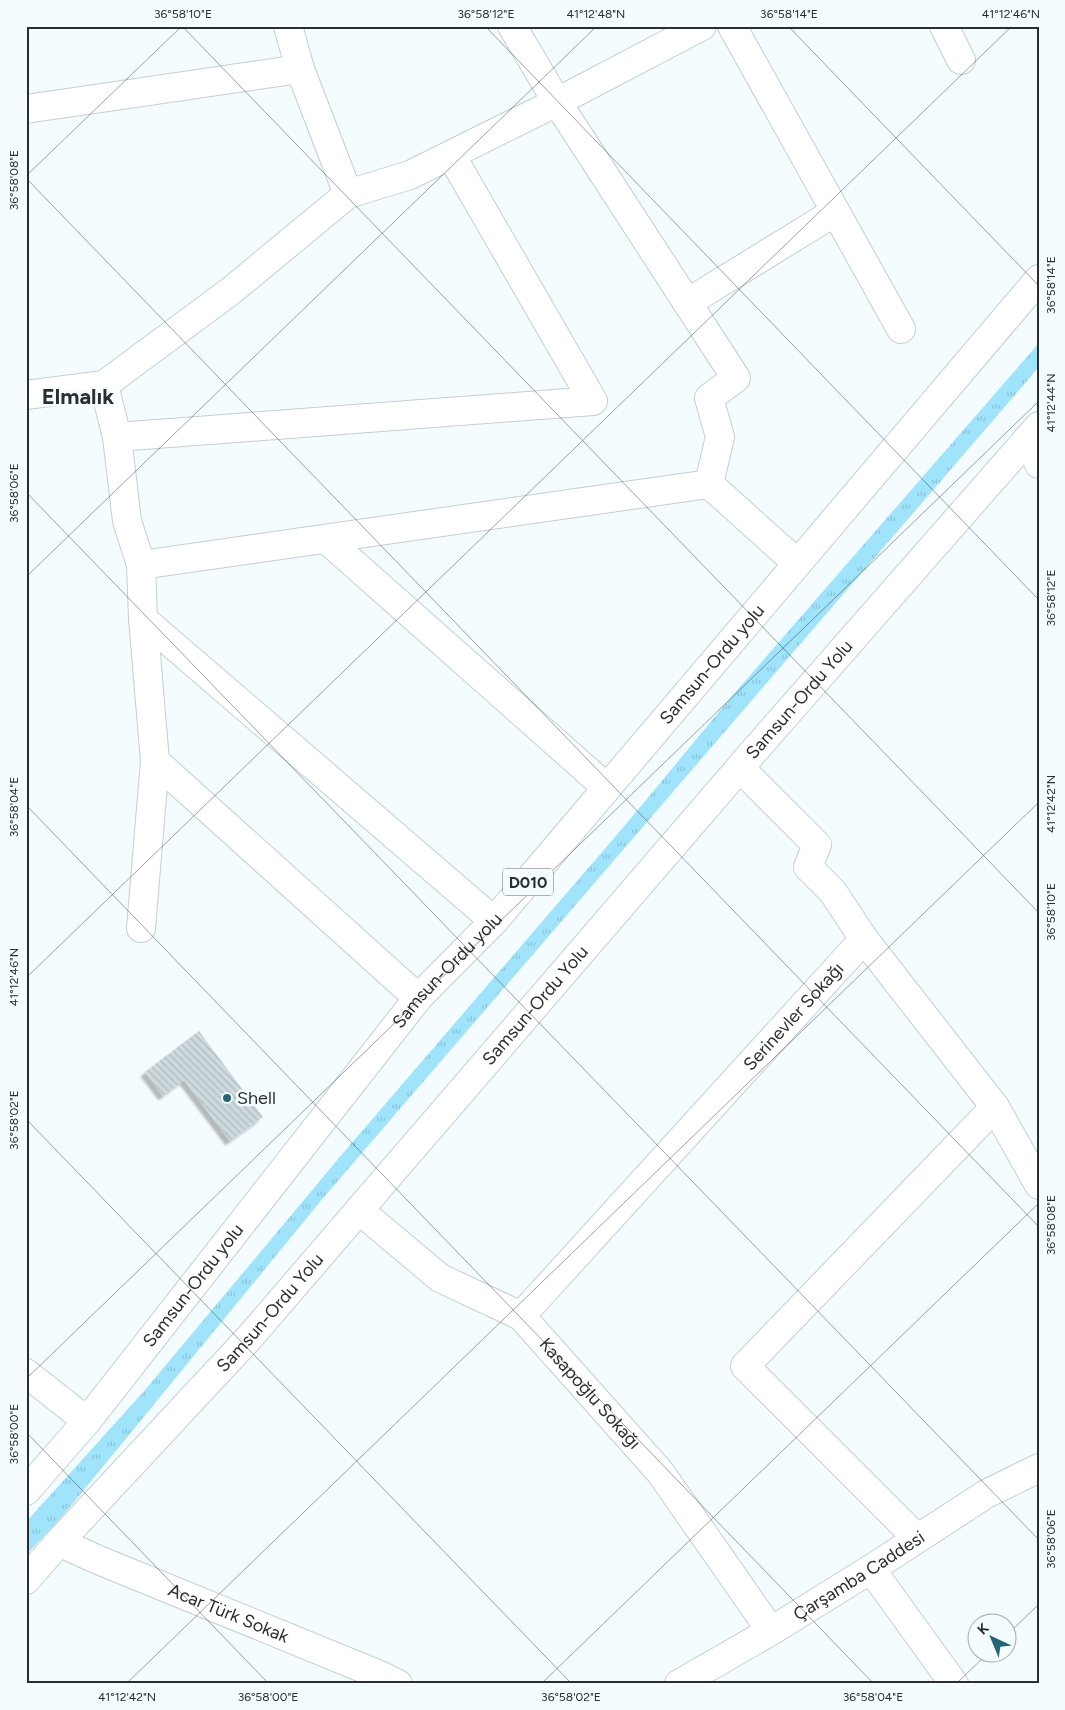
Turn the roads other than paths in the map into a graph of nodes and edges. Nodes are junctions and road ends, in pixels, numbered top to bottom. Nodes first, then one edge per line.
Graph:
1 (288, 26) edge
2 (512, 26) edge
3 (702, 26) edge
4 (732, 26) edge
5 (944, 26) edge
6 (962, 60) dead end
7 (300, 69) junction
8 (557, 102) junction
9 (26, 109) edge
10 (451, 155) junction
11 (348, 194) junction
12 (835, 212) junction
13 (1039, 279) edge
14 (687, 303) junction
15 (901, 329) dead end
16 (104, 385) junction
17 (26, 395) edge
18 (1034, 432) edge
19 (117, 437) junction
20 (1039, 464) edge
21 (709, 484) junction
22 (326, 539) junction
23 (797, 563) junction
24 (141, 565) junction
25 (143, 618) junction
26 (155, 761) junction
27 (740, 768) junction
28 (607, 788) junction
29 (494, 922) junction
30 (141, 928) dead end
31 (864, 939) junction
32 (418, 998) junction
33 (996, 1107) junction
34 (1039, 1185) edge
35 (359, 1210) junction
36 (521, 1316) junction
37 (26, 1373) edge
38 (86, 1421) junction
39 (1039, 1468) edge
40 (26, 1491) edge
41 (917, 1538) junction
42 (59, 1542) junction
43 (871, 1569) junction
44 (26, 1580) edge
45 (771, 1631) junction
46 (398, 1684) edge
47 (679, 1684) edge
48 (954, 1684) edge

1 - 7 main road
2 - 8 main road
3 - 8 main road
4 - 12 main road
5 - 6 main road
7 - 9 main road
7 - 11 main road
8 - 10 main road
8 - 14 main road
10 - 11 main road
10 - 19 main road
11 - 16 main road
12 - 14 main road
12 - 15 main road
13 - 23 main road, Samsun-Ordu yolu / D010
14 - 21 main road
16 - 17 main road
16 - 19 main road
18 - 20 main road
18 - 27 main road, Samsun-Ordu Yolu
19 - 24 main road
21 - 22 main road
21 - 23 main road
22 - 24 main road
22 - 28 main road
23 - 28 main road, Samsun-Ordu yolu / D010
24 - 25 main road
25 - 26 main road
25 - 29 main road
26 - 30 main road
26 - 32 main road
27 - 31 main road
27 - 35 main road, Samsun-Ordu Yolu
28 - 29 main road, Samsun-Ordu yolu / D010
29 - 32 main road, Samsun-Ordu yolu / D010
31 - 33 main road
31 - 36 main road, Serinevler Sokağı
32 - 38 main road, Samsun-Ordu yolu / D010
33 - 34 main road
33 - 41 main road
35 - 36 main road, Kasapoğlu Sokağı
35 - 42 main road, Samsun-Ordu Yolu
36 - 45 main road, Kasapoğlu Sokağı
37 - 38 main road
38 - 40 main road, Samsun-Ordu yolu / D010
39 - 41 main road, Çarşamba Caddesi
41 - 43 main road, Çarşamba Caddesi
42 - 44 main road, Samsun-Ordu Yolu
42 - 46 main road, Acar Türk Sokak
43 - 45 main road, Çarşamba Caddesi
43 - 48 main road
45 - 47 main road, Çarşamba Caddesi

